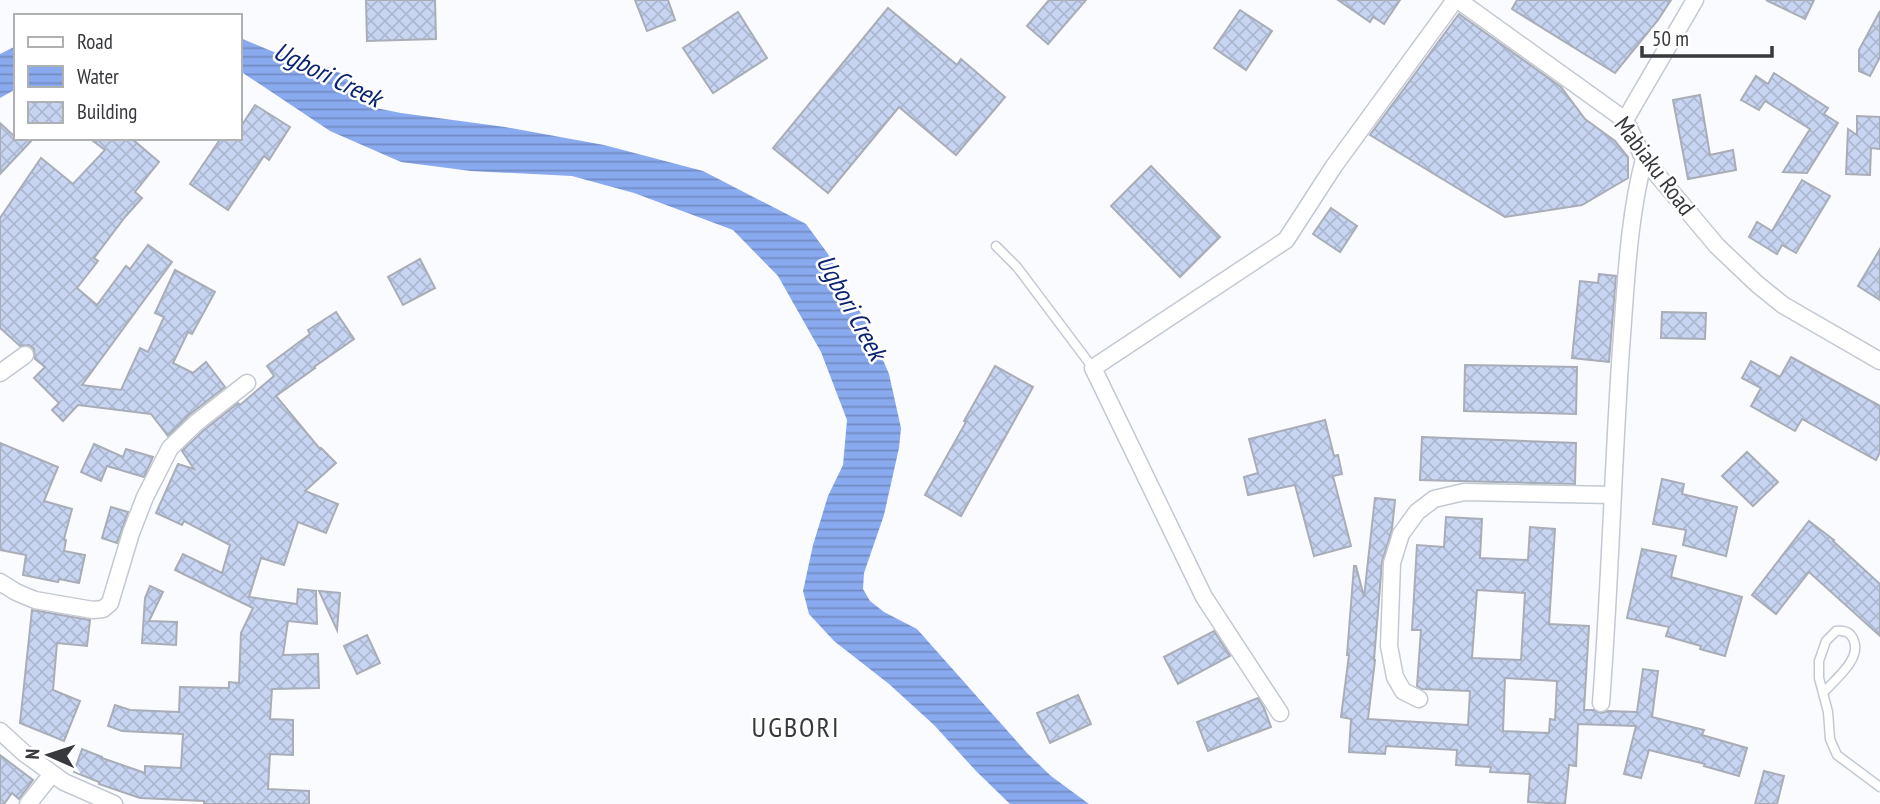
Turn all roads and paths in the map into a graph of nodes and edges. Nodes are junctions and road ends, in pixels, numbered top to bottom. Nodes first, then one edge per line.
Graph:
1 (1456, 0) edge
2 (1695, 0) edge
3 (1625, 120) junction
4 (1644, 159) junction
5 (996, 246) dead end
6 (25, 355) dead end
7 (1880, 361) edge
8 (1093, 368) junction
9 (0, 373) edge
10 (247, 383) dead end
11 (1612, 495) junction
12 (0, 582) edge
13 (1823, 693) junction
14 (1419, 699) dead end
15 (1601, 703) dead end
16 (1280, 713) dead end
17 (0, 731) edge
18 (52, 774) junction
19 (1880, 787) edge
20 (28, 804) edge
21 (114, 804) edge

1 - 3 street, Mabiaku Road
1 - 8 street
2 - 3 street
3 - 4 street, Mabiaku Road
4 - 7 street, Mabiaku Road
4 - 11 street
5 - 8 lane
6 - 9 street
8 - 16 street
10 - 12 street
11 - 14 street
11 - 15 street
13 - 13 lane
13 - 19 lane
17 - 18 street
18 - 20 street
18 - 21 street

